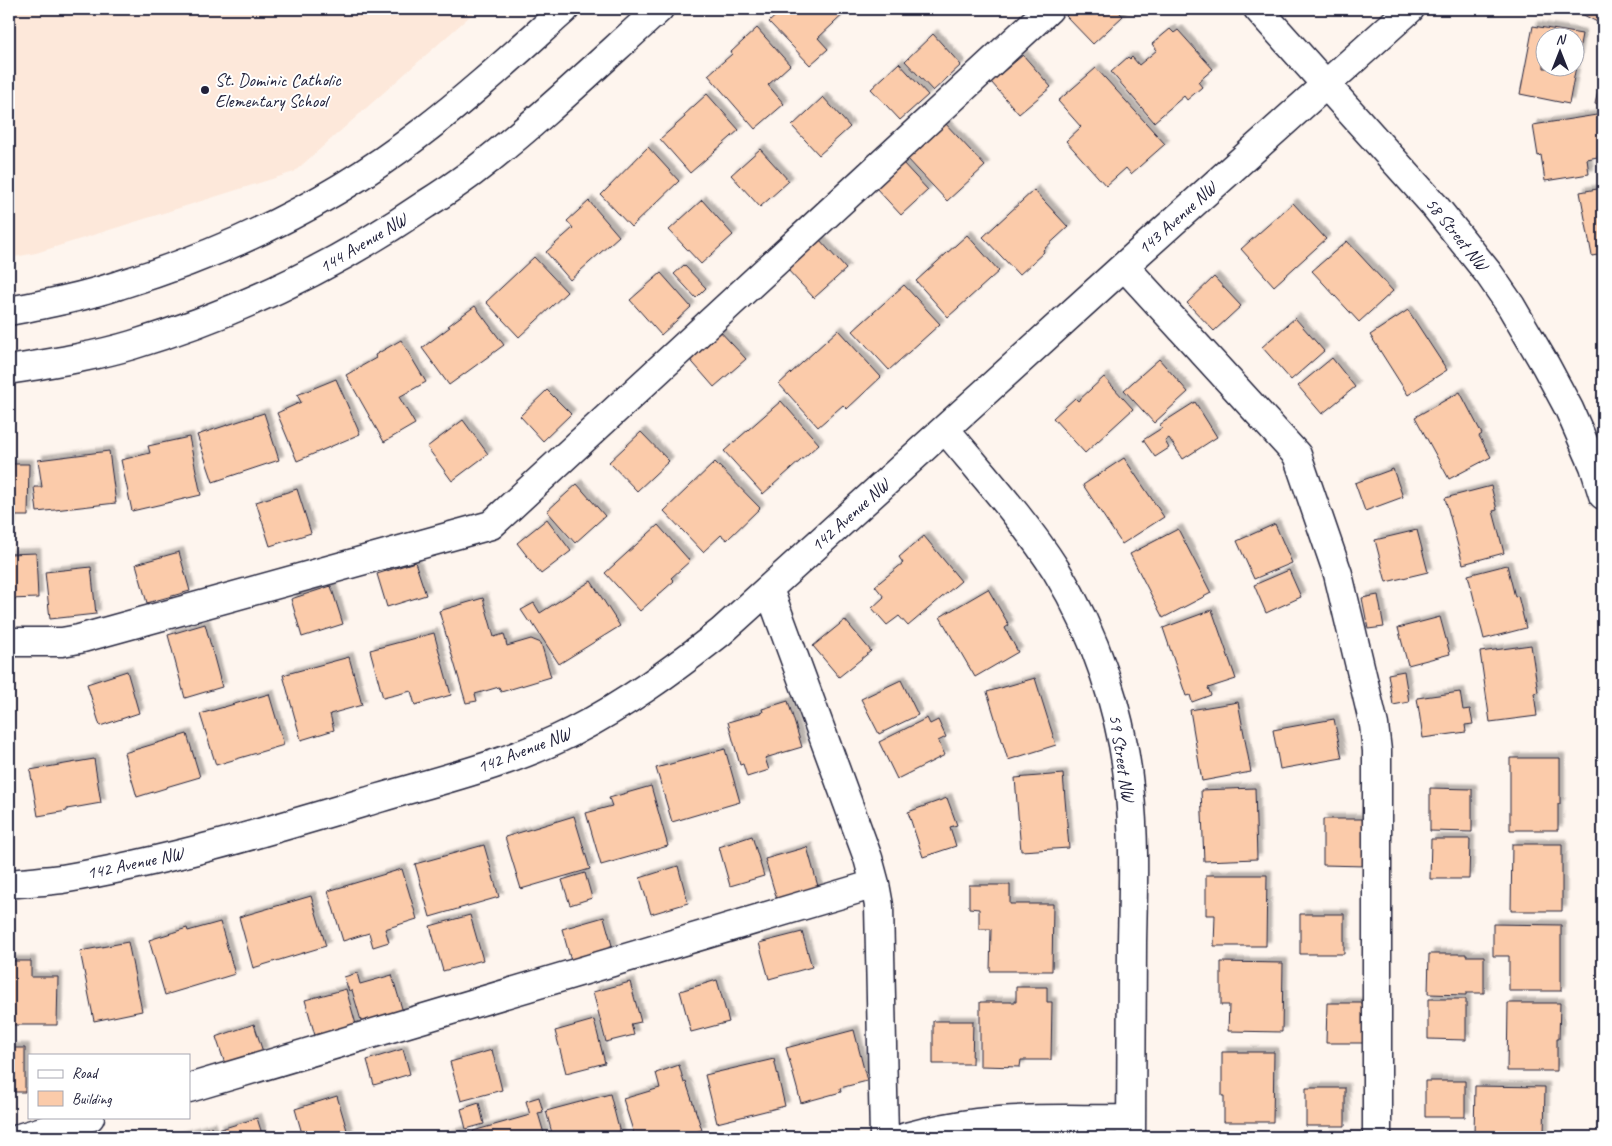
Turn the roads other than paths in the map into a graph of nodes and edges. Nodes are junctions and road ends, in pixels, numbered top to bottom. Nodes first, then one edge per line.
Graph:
1 (565, 9) edge
2 (659, 9) edge
3 (1049, 9) edge
4 (1258, 9) edge
5 (1410, 9) edge
6 (1325, 84) junction
7 (1124, 266) junction
8 (9, 311) edge
9 (9, 370) edge
10 (945, 429) junction
11 (1603, 495) edge
12 (769, 589) junction
13 (9, 642) edge
14 (9, 884) edge
15 (875, 884) junction
16 (190, 1088) edge
17 (87, 1118) edge
18 (1131, 1128) edge
19 (22, 1137) edge
20 (884, 1137) edge
21 (906, 1137) edge
22 (1377, 1137) edge

1 - 8 street
2 - 9 street, 144 Avenue NW
3 - 13 street
4 - 6 street, 58 Street NW
5 - 6 street, 143 Avenue NW
6 - 7 street, 143 Avenue NW
6 - 11 street, 58 Street NW
7 - 10 street, 143 Avenue NW
7 - 22 street
10 - 12 street, 142 Avenue NW
10 - 18 street, 59 Street NW
12 - 14 street, 142 Avenue NW
12 - 15 street
15 - 16 street
15 - 20 street
17 - 19 street
18 - 21 street

